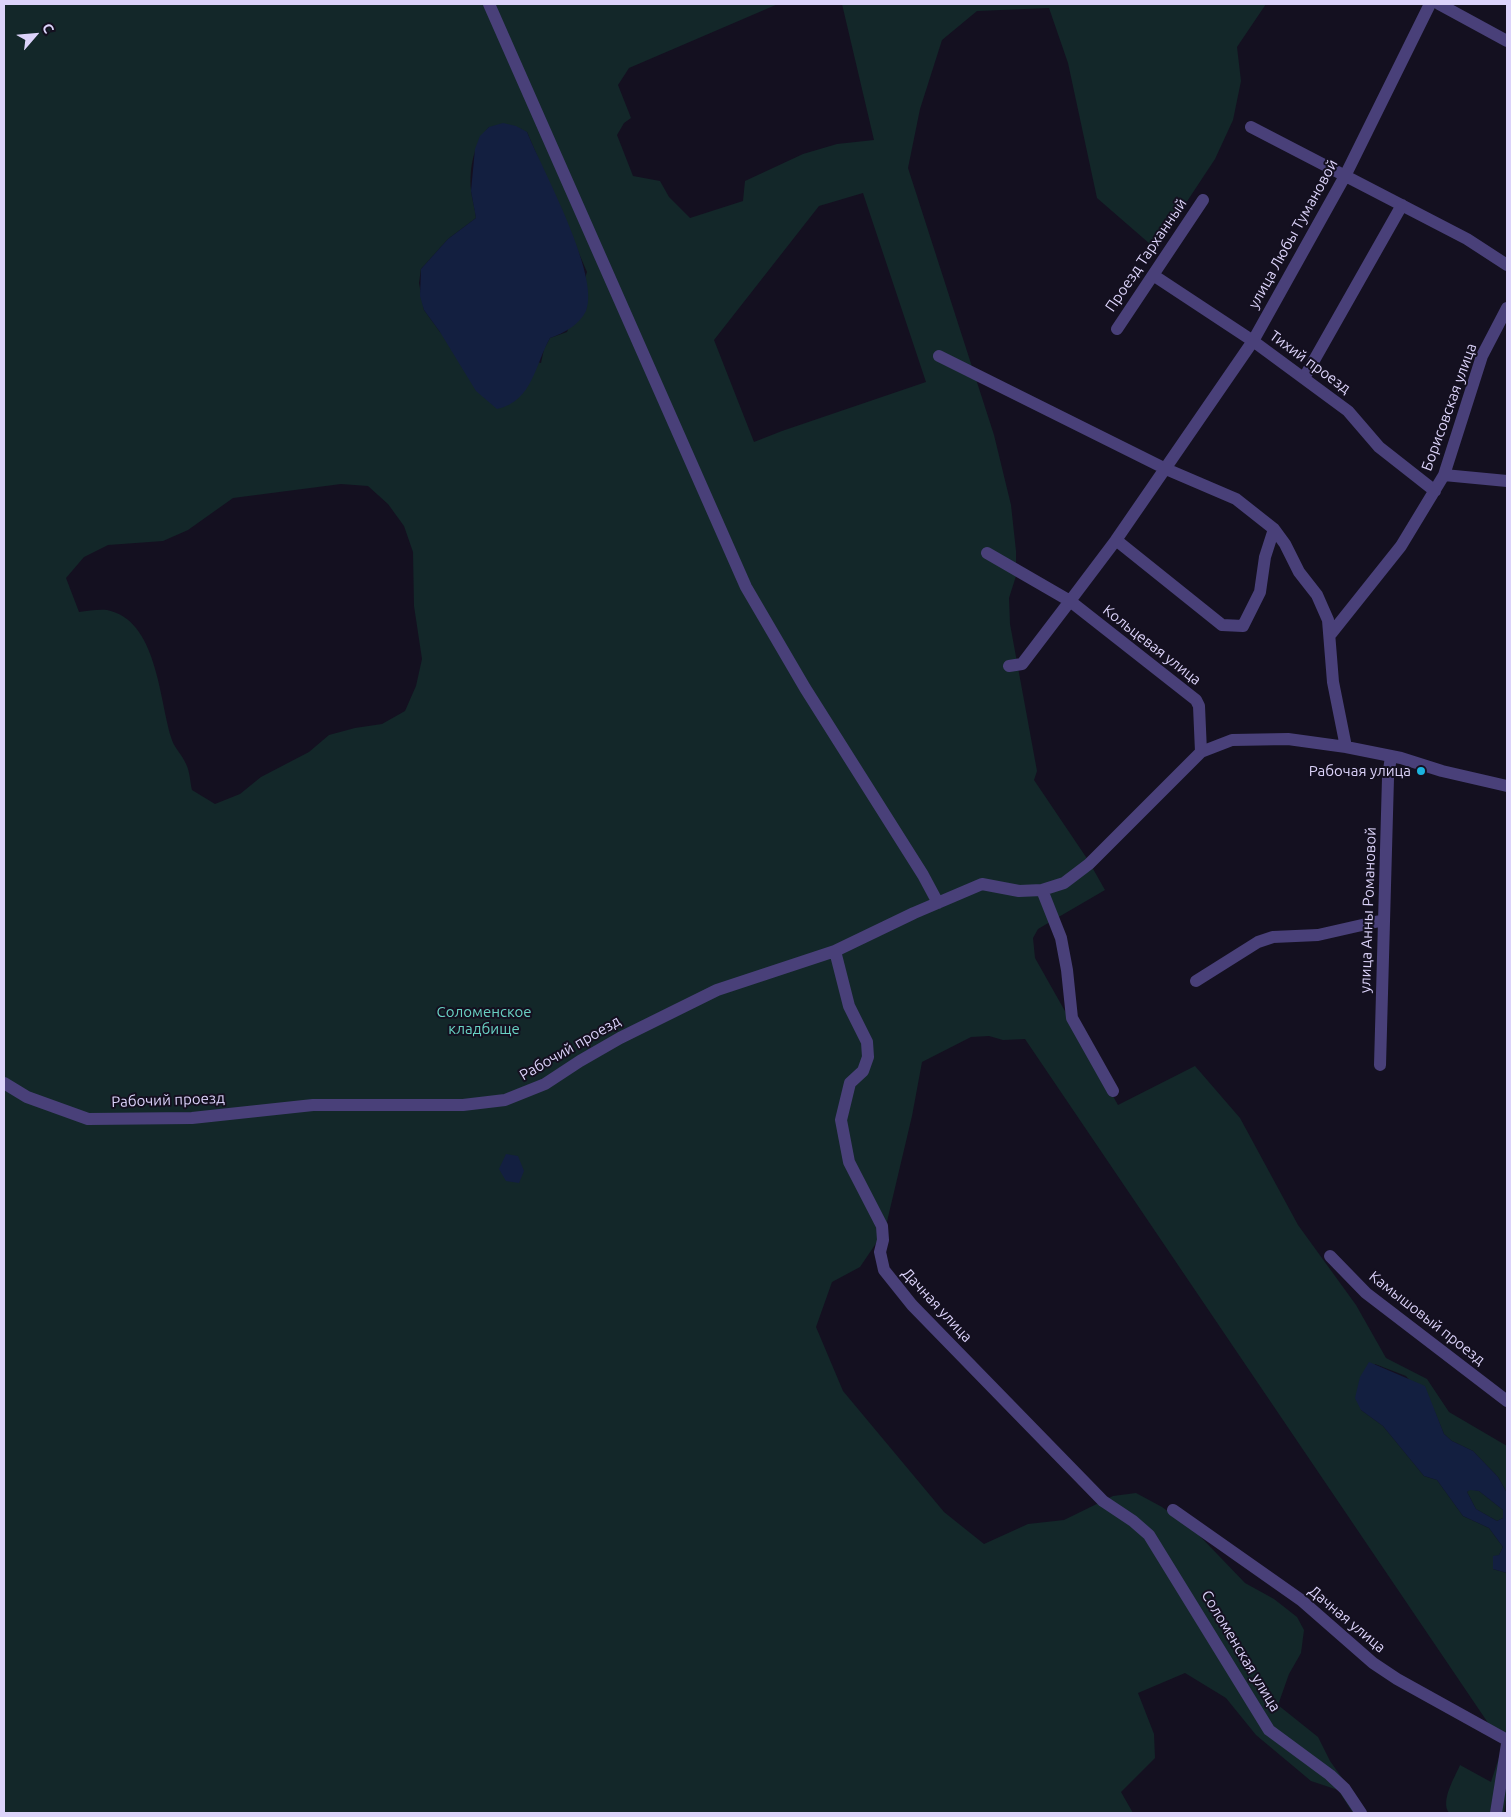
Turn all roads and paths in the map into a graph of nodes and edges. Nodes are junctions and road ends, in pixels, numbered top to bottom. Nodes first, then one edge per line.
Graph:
1 (489, 4) edge
2 (1430, 4) edge
3 (1439, 4) edge
4 (1507, 40) edge
5 (1251, 127) dead end
6 (1345, 176) junction
7 (1203, 200) dead end
8 (1402, 205) junction
9 (1507, 265) edge
10 (1153, 275) junction
11 (1507, 308) edge
12 (1117, 329) dead end
13 (1253, 341) junction
14 (939, 356) dead end
15 (1304, 378) junction
16 (1166, 469) junction
17 (1444, 475) junction
18 (1507, 481) edge
19 (1435, 491) junction
20 (1274, 529) junction
21 (1116, 540) junction
22 (987, 554) dead end
23 (1070, 600) junction
24 (1330, 635) junction
25 (1010, 666) dead end
26 (1346, 747) junction
27 (1201, 752) junction
28 (1391, 756) junction
29 (1507, 786) edge
30 (1042, 890) junction
31 (938, 902) junction
32 (1384, 920) junction
33 (835, 951) junction
34 (1196, 981) dead end
35 (1380, 1065) dead end
36 (4, 1083) edge
37 (1113, 1091) dead end
38 (1330, 1256) dead end
39 (1507, 1401) edge
40 (1173, 1510) dead end
41 (1149, 1535) joint
42 (1507, 1740) edge
43 (1507, 1744) edge
44 (1361, 1813) edge
45 (1496, 1813) edge

1 - 31 street
2 - 6 street, улица Любы Тумановой
3 - 4 street
5 - 6 street
6 - 8 street
6 - 13 street, улица Любы Тумановой
7 - 10 street, Проезд Тарханный
8 - 9 street
8 - 15 street
10 - 12 street, Проезд Тарханный
10 - 13 street, Тихий проезд
11 - 17 street, Борисовская улица
13 - 15 street, Тихий проезд
13 - 16 street, улица Любы Тумановой
14 - 16 street
15 - 19 street, Тихий проезд
16 - 20 street
16 - 21 street, улица Любы Тумановой
17 - 18 street
17 - 19 street, Борисовская улица
19 - 24 street, Борисовская улица
20 - 21 street
20 - 24 street
21 - 23 street
22 - 23 street, Кольцевая улица
23 - 25 street
23 - 27 street, Кольцевая улица
24 - 26 street
26 - 27 street
26 - 28 street
27 - 30 street
28 - 29 street
28 - 32 street, улица Анны Романовой
30 - 31 street, Рабочий проезд
30 - 37 street
31 - 33 street, Рабочий проезд
32 - 34 street
32 - 35 street, улица Анны Романовой
33 - 36 street, Рабочий проезд
33 - 41 street, Дачная улица
38 - 39 street, Камышовый проезд
40 - 42 street, Дачная улица
41 - 44 street, Соломенская улица
43 - 45 street

